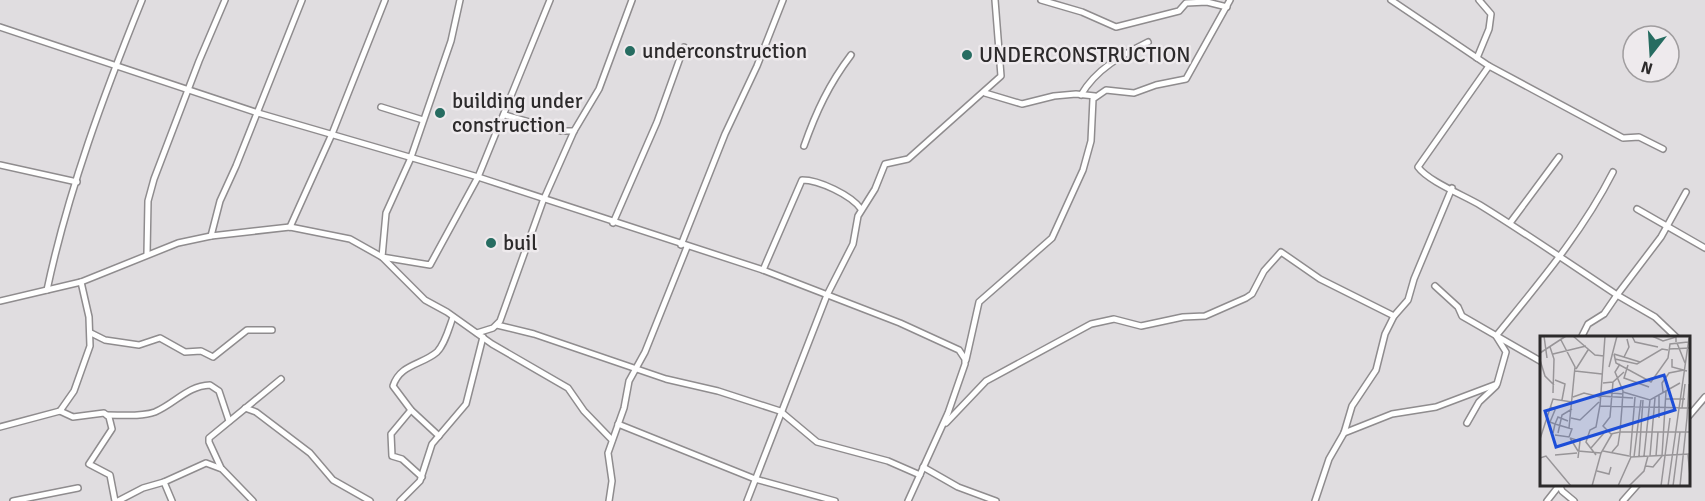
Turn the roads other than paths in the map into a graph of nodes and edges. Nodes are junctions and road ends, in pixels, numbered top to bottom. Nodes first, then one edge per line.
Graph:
1 (142, 0) edge
2 (225, 0) edge
3 (302, 0) edge
4 (385, 0) edge
5 (460, 0) edge
6 (550, 0) edge
7 (632, 0) edge
8 (783, 0) edge
9 (994, 0) edge
10 (1041, 0) edge
11 (1230, 0) edge
12 (1391, 0) edge
13 (1479, 0) edge
14 (1227, 6) junction
15 (0, 27) edge
16 (1148, 42) dead end
17 (684, 47) dead end
18 (851, 56) dead end
19 (1477, 58) junction
20 (116, 66) junction
21 (1489, 66) junction
22 (189, 90) junction
23 (985, 93) junction
24 (1081, 94) junction
25 (1095, 96) junction
26 (381, 107) dead end
27 (258, 113) junction
28 (505, 115) junction
29 (423, 120) junction
30 (574, 131) junction
31 (332, 134) junction
32 (804, 146) dead end
33 (1663, 149) dead end
34 (1559, 157) dead end
35 (410, 159) junction
36 (0, 165) edge
37 (1613, 172) dead end
38 (478, 177) junction
39 (77, 182) junction
40 (1452, 188) junction
41 (1686, 192) dead end
42 (543, 201) junction
43 (861, 209) junction
44 (1637, 209) dead end
45 (613, 223) junction
46 (1510, 223) junction
47 (1666, 225) junction
48 (290, 227) junction
49 (211, 236) junction
50 (684, 246) junction
51 (1705, 248) edge
52 (147, 254) junction
53 (382, 257) junction
54 (1561, 257) junction
55 (763, 270) junction
56 (81, 282) junction
57 (1435, 286) dead end
58 (47, 290) junction
59 (827, 295) junction
60 (1617, 295) junction
61 (0, 301) edge
62 (1394, 316) junction
63 (453, 317) junction
64 (497, 325) junction
65 (272, 330) dead end
66 (91, 333) junction
67 (480, 335) junction
68 (1496, 336) junction
69 (1582, 336) edge
70 (1675, 336) edge
71 (1540, 361) edge
72 (965, 364) junction
73 (636, 367) junction
74 (281, 379) dead end
75 (1497, 384) junction
76 (1705, 397) edge
77 (245, 408) junction
78 (411, 410) junction
79 (60, 411) junction
80 (780, 411) junction
81 (107, 415) junction
82 (1690, 416) edge
83 (229, 421) junction
84 (1467, 423) dead end
85 (618, 424) junction
86 (942, 426) junction
87 (0, 427) edge
88 (1344, 433) junction
89 (439, 436) junction
90 (612, 440) junction
91 (923, 467) junction
92 (222, 470) junction
93 (920, 475) junction
94 (422, 477) junction
95 (755, 479) junction
96 (164, 482) junction
97 (1558, 486) edge
98 (1636, 486) edge
99 (78, 488) dead end
100 (1625, 499) edge
101 (252, 500) edge
102 (13, 501) edge
103 (117, 501) edge
104 (172, 501) edge
105 (370, 501) edge
106 (400, 501) edge
107 (609, 501) edge
108 (747, 501) edge
109 (835, 501) edge
110 (908, 501) edge
111 (996, 501) edge
112 (1315, 501) edge
113 (1547, 501) edge
114 (1574, 501) edge
115 (1634, 501) edge

1 - 20 street
2 - 22 street
3 - 27 street
4 - 31 street
5 - 29 street
6 - 28 street
7 - 30 street
8 - 50 street
9 - 23 street
10 - 14 street
11 - 14 street
12 - 19 street
13 - 19 street
14 - 25 street
15 - 20 street
16 - 24 street
17 - 45 street
18 - 32 street
19 - 21 street
20 - 22 street
20 - 39 street
21 - 33 street
21 - 40 street
22 - 27 street
22 - 52 street
23 - 24 street
23 - 43 street
24 - 25 street
25 - 72 street
26 - 29 street
27 - 31 street
27 - 49 street
28 - 30 street
28 - 38 street
29 - 35 street
30 - 42 street
31 - 35 street
31 - 48 street
34 - 46 street
35 - 38 street
35 - 53 street
36 - 39 street
37 - 54 street
38 - 42 street
38 - 53 street
39 - 58 street
40 - 46 street
40 - 62 street
41 - 47 street
42 - 45 street
42 - 64 street
43 - 55 street
43 - 59 street
44 - 47 street
45 - 50 street
46 - 54 street
47 - 51 street
47 - 60 street
48 - 49 street
48 - 53 street
49 - 52 street
50 - 55 street
50 - 73 street
52 - 56 street
53 - 63 street
54 - 60 street
54 - 68 street
55 - 59 street
56 - 58 street
56 - 66 street
57 - 68 street
58 - 61 street
59 - 72 street
59 - 80 street
60 - 69 street
60 - 70 street
62 - 86 street
62 - 88 street
63 - 67 street
63 - 78 street
64 - 67 street
64 - 73 street
65 - 66 street
66 - 79 street
67 - 89 street
67 - 90 street
68 - 71 street
68 - 75 street
72 - 86 street
73 - 80 street
73 - 85 street
74 - 77 street
75 - 84 street
75 - 88 street
76 - 82 street
77 - 83 street
77 - 105 street
78 - 89 street
78 - 94 street
79 - 81 street
79 - 87 street
80 - 93 street
80 - 95 street
81 - 83 street
81 - 103 street
83 - 92 street
85 - 90 street
85 - 95 street
86 - 91 street
88 - 112 street
89 - 94 street
90 - 107 street
91 - 93 street
91 - 111 street
92 - 96 street
92 - 101 street
93 - 110 street
94 - 106 street
95 - 108 street
95 - 109 street
96 - 103 street
96 - 104 street
97 - 113 street
97 - 114 street
98 - 100 street
99 - 102 street
100 - 115 street

